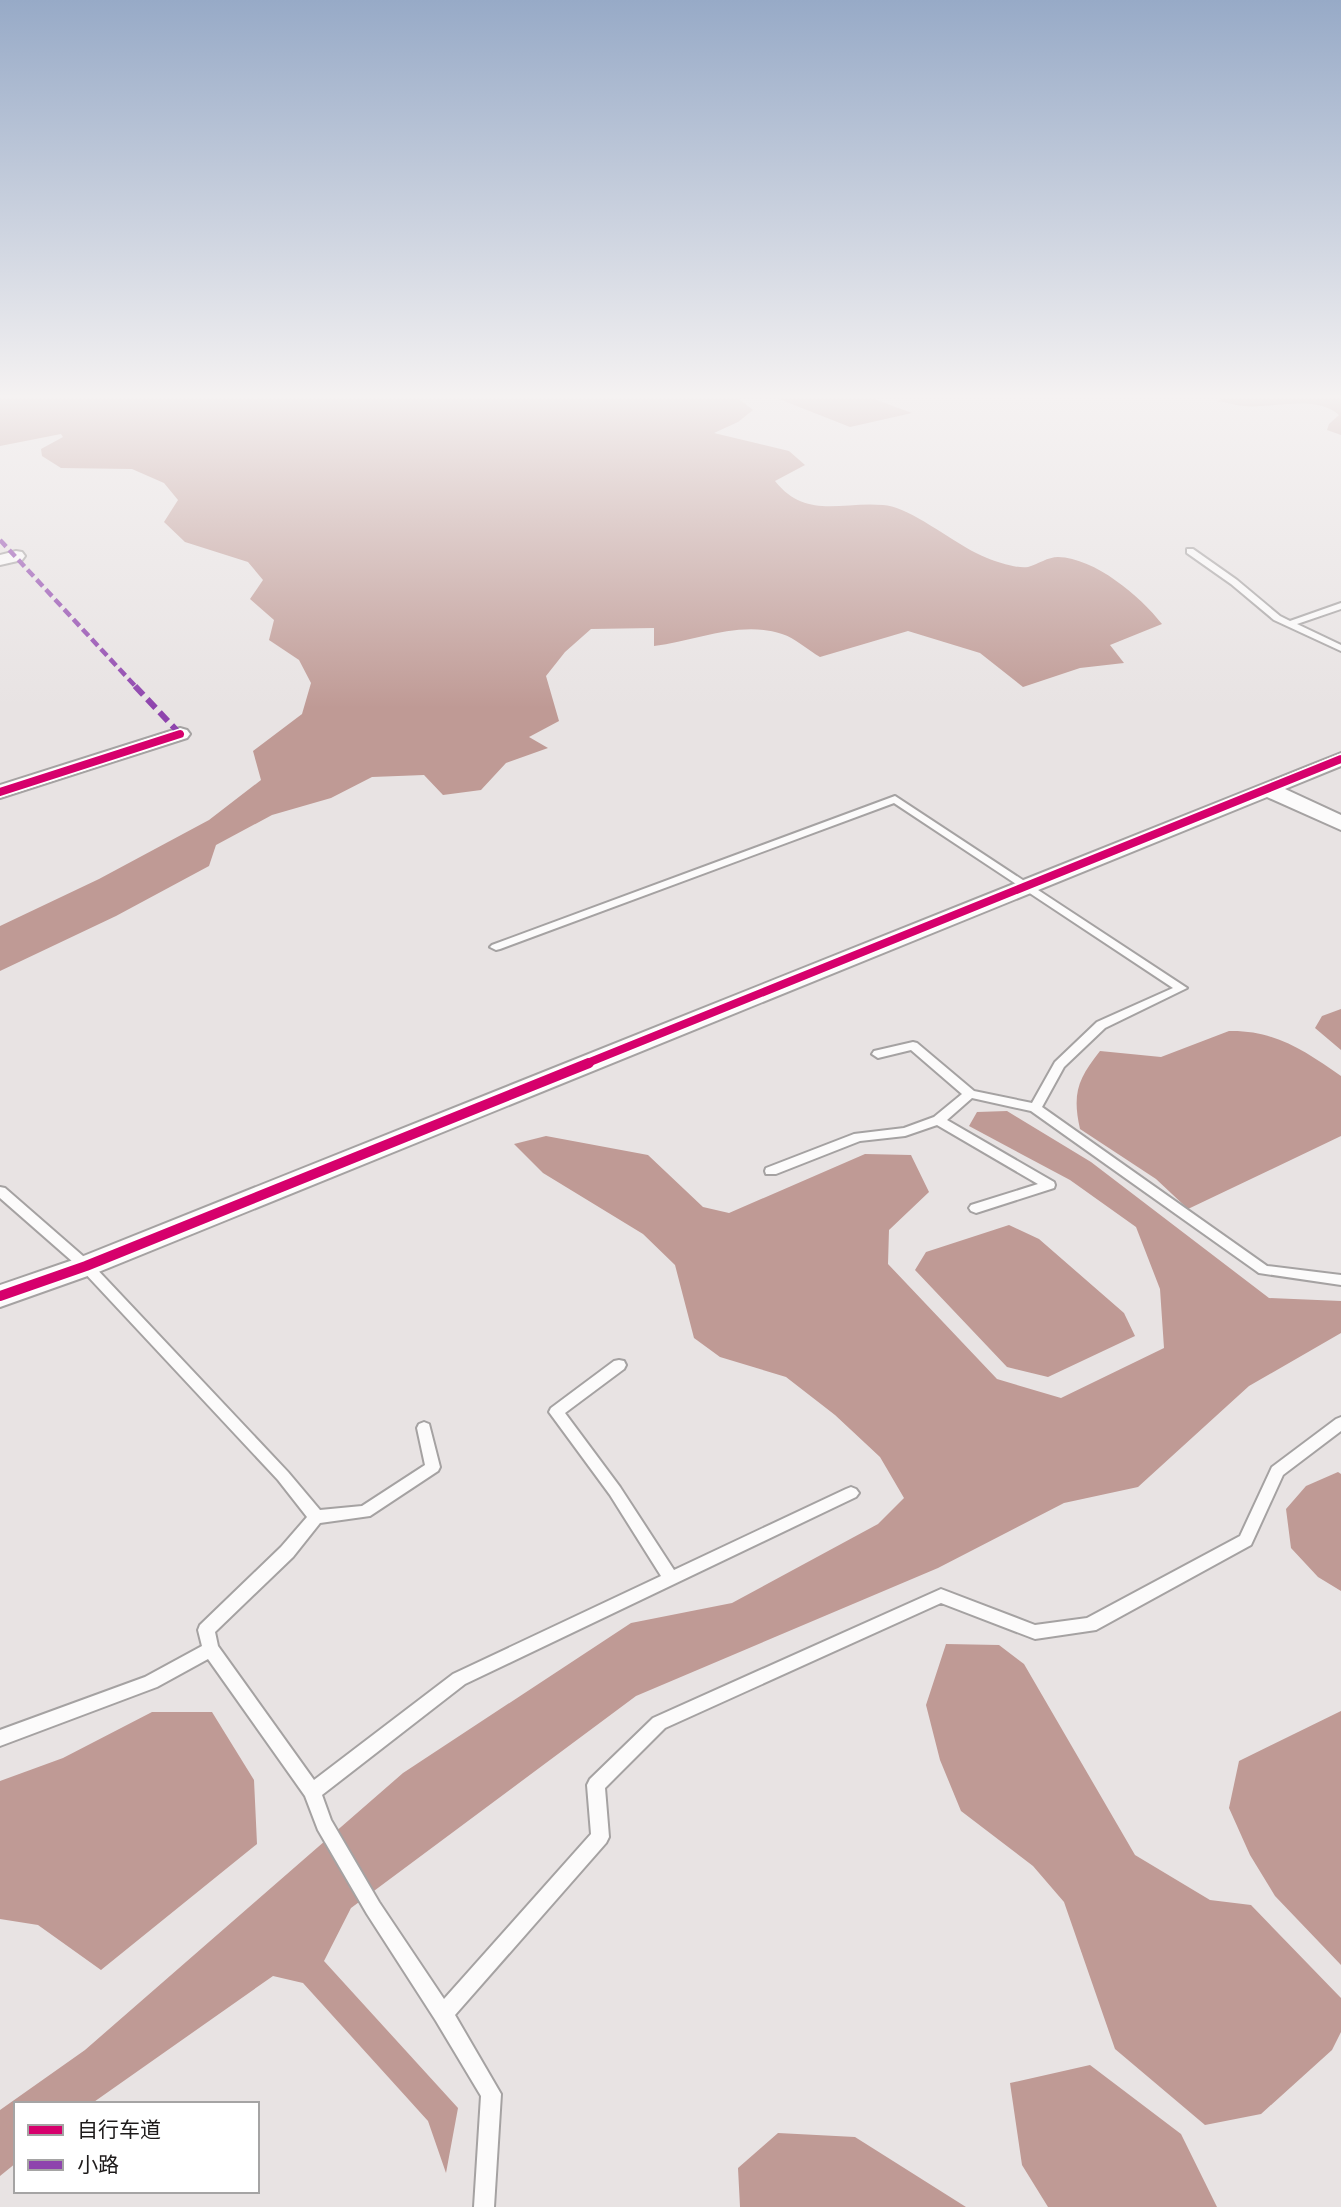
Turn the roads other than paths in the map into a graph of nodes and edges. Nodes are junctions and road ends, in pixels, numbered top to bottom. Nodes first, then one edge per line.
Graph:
1 (1190, 551) dead end
2 (1341, 606) edge
3 (1288, 624) junction
4 (1341, 648) edge
5 (180, 734) dead end
6 (1341, 760) edge
7 (1268, 789) junction
8 (0, 792) edge
9 (1341, 823) edge
10 (1025, 885) junction
11 (496, 947) dead end
12 (878, 1054) dead end
13 (970, 1094) junction
14 (1035, 1108) junction
15 (938, 1120) junction
16 (771, 1171) dead end
17 (0, 1191) edge
18 (976, 1208) dead end
19 (86, 1266) junction
20 (1341, 1280) edge
21 (0, 1296) edge
22 (619, 1364) dead end
23 (1341, 1423) edge
24 (424, 1428) dead end
25 (851, 1493) dead end
26 (316, 1517) junction
27 (671, 1578) junction
28 (211, 1649) junction
29 (0, 1738) edge
30 (312, 1792) junction
31 (443, 2014) junction
32 (484, 2207) edge

1 - 3 lane
2 - 3 lane
3 - 4 lane
5 - 8 street
6 - 7 street
7 - 9 street
7 - 10 street
10 - 11 lane
10 - 14 lane
10 - 19 street
12 - 13 lane
13 - 14 lane
13 - 15 lane
14 - 20 lane
15 - 16 lane
15 - 18 lane
17 - 19 lane
19 - 21 street
19 - 26 lane
22 - 27 lane
23 - 31 lane
24 - 26 lane
25 - 27 lane
26 - 28 lane
27 - 30 lane
28 - 29 lane
28 - 30 lane
30 - 31 lane
31 - 32 lane

